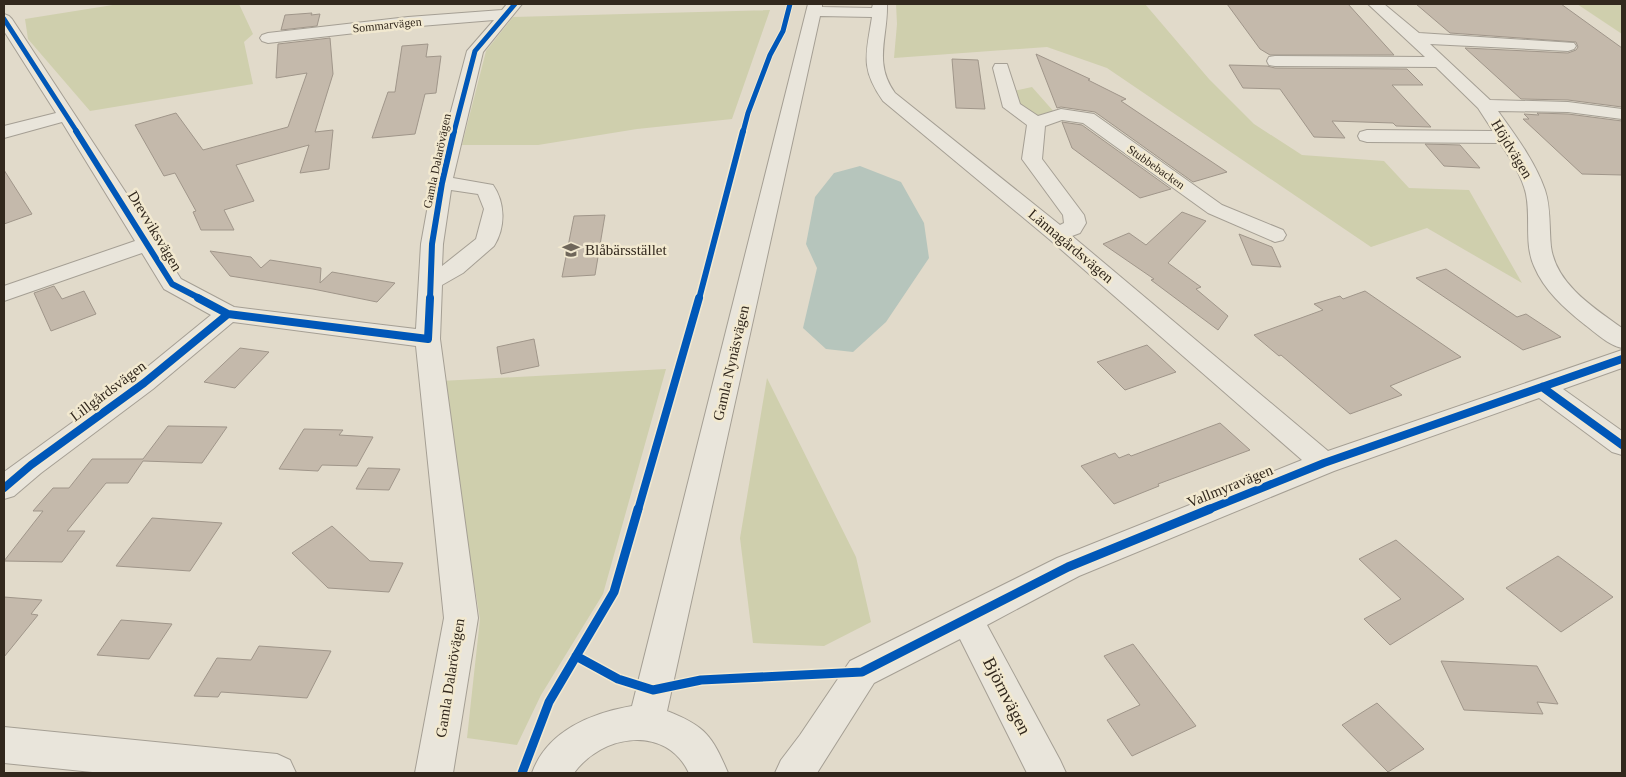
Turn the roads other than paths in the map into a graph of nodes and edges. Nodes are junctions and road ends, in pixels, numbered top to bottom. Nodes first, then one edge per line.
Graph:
1 (1375, 4) edge
2 (814, 8) edge
3 (880, 8) edge
4 (511, 9) edge
5 (4, 19) edge
6 (268, 38) dead end
7 (1415, 38) junction
8 (1568, 46) dead end
9 (1275, 62) dead end
10 (1440, 62) junction
11 (1001, 68) dead end
12 (1485, 105) junction
13 (1622, 114) edge
14 (65, 116) junction
15 (1036, 124) junction
16 (4, 132) edge
17 (1367, 136) dead end
18 (1506, 137) junction
19 (442, 182) junction
20 (1056, 234) junction
21 (1275, 235) dead end
22 (146, 244) junction
23 (430, 282) junction
24 (4, 294) edge
25 (228, 314) junction
26 (428, 339) junction
27 (1622, 340) edge
28 (1622, 359) edge
29 (1542, 387) junction
30 (1622, 446) edge
31 (1324, 463) junction
32 (4, 488) edge
33 (966, 618) junction
34 (646, 722) junction
35 (4, 745) edge
36 (277, 773) edge
37 (434, 773) edge
38 (551, 773) edge
39 (709, 773) edge
40 (794, 773) edge
41 (1047, 773) edge

1 - 7 street, Höjdvägen
2 - 3 street
2 - 34 street, Gamla Nynäsvägen
3 - 20 street, Lännagårdsvägen
4 - 6 street, Sommarvägen
4 - 19 street, Gamla Dalarövägen
5 - 14 street, Drevviksvägen
7 - 8 street
7 - 10 street, Höjdvägen
9 - 10 street
10 - 12 street, Höjdvägen
11 - 15 street
12 - 13 street, Höjdvägen
12 - 18 street, Höjdvägen
14 - 16 street
14 - 22 street, Drevviksvägen
15 - 20 street
15 - 21 street, Stubbebacken
17 - 18 street
18 - 27 street, Höjdvägen
19 - 23 street, Gamla Dalarövägen
19 - 23 street
20 - 31 street, Lännagårdsvägen
22 - 24 street
22 - 25 street, Drevviksvägen
23 - 26 street, Gamla Dalarövägen
25 - 26 street, Drevviksvägen
25 - 32 street, Lillgårdsvägen
26 - 37 street, Gamla Dalarövägen
28 - 29 street, Vallmyravägen
29 - 30 street
29 - 31 street, Vallmyravägen
31 - 33 street, Vallmyravägen
33 - 40 street, Vallmyravägen
33 - 41 street, Björnvägen
34 - 38 street
34 - 39 street
35 - 36 street

